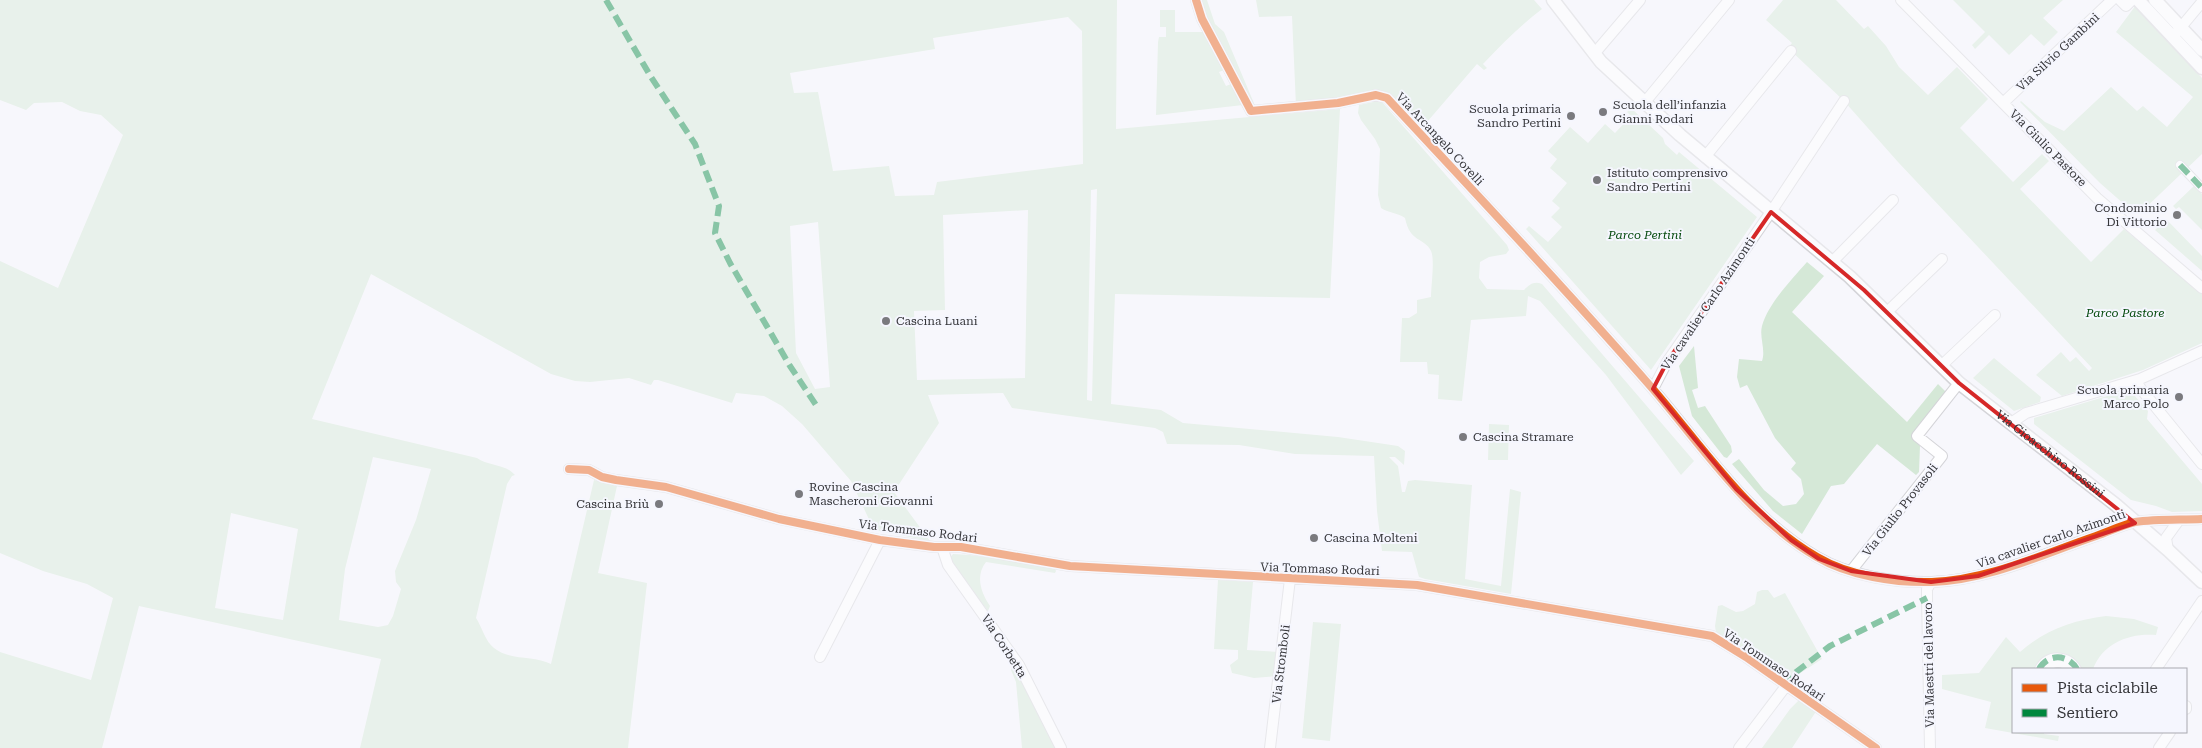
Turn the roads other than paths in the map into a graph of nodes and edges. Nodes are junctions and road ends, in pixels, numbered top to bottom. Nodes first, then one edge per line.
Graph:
1 (1196, 0) edge
2 (1552, 0) edge
3 (1640, 0) edge
4 (1729, 0) edge
5 (1902, 0) edge
6 (2112, 0) edge
7 (2120, 0) edge
8 (2132, 0) edge
9 (2138, 0) edge
10 (2154, 0) edge
11 (2202, 2) edge
12 (2176, 32) junction
13 (2202, 50) edge
14 (1791, 51) dead end
15 (1594, 54) junction
16 (2202, 68) edge
17 (1844, 101) dead end
18 (1645, 102) junction
19 (2003, 103) junction
20 (1705, 156) junction
21 (2180, 166) dead end
22 (2202, 188) edge
23 (1893, 200) dead end
24 (1771, 212) junction
25 (1942, 259) dead end
26 (1832, 262) junction
27 (2202, 288) edge
28 (1887, 312) junction
29 (1995, 315) dead end
30 (2202, 351) edge
31 (1941, 366) junction
32 (2136, 380) junction
33 (1959, 383) junction
34 (1653, 389) junction
35 (2011, 424) junction
36 (2202, 464) edge
37 (569, 469) dead end
38 (2202, 519) edge
39 (2179, 520) junction
40 (2135, 522) junction
41 (880, 540) junction
42 (942, 547) junction
43 (2168, 550) junction
44 (1851, 571) junction
45 (1290, 579) junction
46 (1930, 582) junction
47 (2202, 582) edge
48 (2202, 601) edge
49 (820, 657) dead end
50 (2039, 668) edge
51 (2046, 668) edge
52 (2068, 668) edge
53 (2076, 668) edge
54 (2157, 668) edge
55 (1786, 686) junction
56 (2169, 733) edge
57 (1061, 748) edge
58 (1270, 748) edge
59 (1739, 748) edge
60 (1876, 748) edge
61 (1930, 748) edge
62 (2159, 748) edge

1 - 34 street, Via Arcangelo Corelli
2 - 15 street, Via Gioacchino Rossini
3 - 15 street
4 - 18 street
5 - 19 street, Via Giulio Pastore
6 - 19 street, Via Silvio Gambini
7 - 8 street
9 - 12 street
10 - 12 street
11 - 12 street
12 - 13 street
12 - 16 street
14 - 20 street
15 - 18 street, Via Gioacchino Rossini
17 - 24 street
18 - 20 street, Via Gioacchino Rossini
19 - 27 street, Via Giulio Pastore
20 - 24 street, Via Gioacchino Rossini
21 - 22 street
23 - 26 street
24 - 26 street, Via Gioacchino Rossini
24 - 34 street, Via cavalier Carlo Azimonti
25 - 28 street
26 - 28 street, Via Gioacchino Rossini
28 - 31 street, Via Gioacchino Rossini
29 - 31 street
30 - 32 street
31 - 33 street, Via Gioacchino Rossini
32 - 35 street
32 - 36 street
33 - 35 street, Via Gioacchino Rossini
33 - 44 street, Via Giulio Provasoli
34 - 44 street, Via cavalier Carlo Azimonti
35 - 40 street, Via Gioacchino Rossini
37 - 41 street, Via Tommaso Rodari
38 - 39 street, Via cavalier Carlo Azimonti
39 - 40 street, Via cavalier Carlo Azimonti
39 - 43 street
40 - 43 street, Via Gioacchino Rossini
40 - 46 street, Via cavalier Carlo Azimonti
41 - 42 street, Via Tommaso Rodari
41 - 49 street
42 - 45 street, Via Tommaso Rodari
42 - 57 street, Via Corbetta
43 - 47 street, Via Gioacchino Rossini
44 - 46 street, Via cavalier Carlo Azimonti
45 - 55 street, Via Tommaso Rodari
45 - 58 street, Via Stromboli
46 - 61 street, Via Maestri del lavoro
48 - 54 street
50 - 53 street
51 - 52 street
55 - 59 street
55 - 60 street, Via Tommaso Rodari
56 - 62 street

